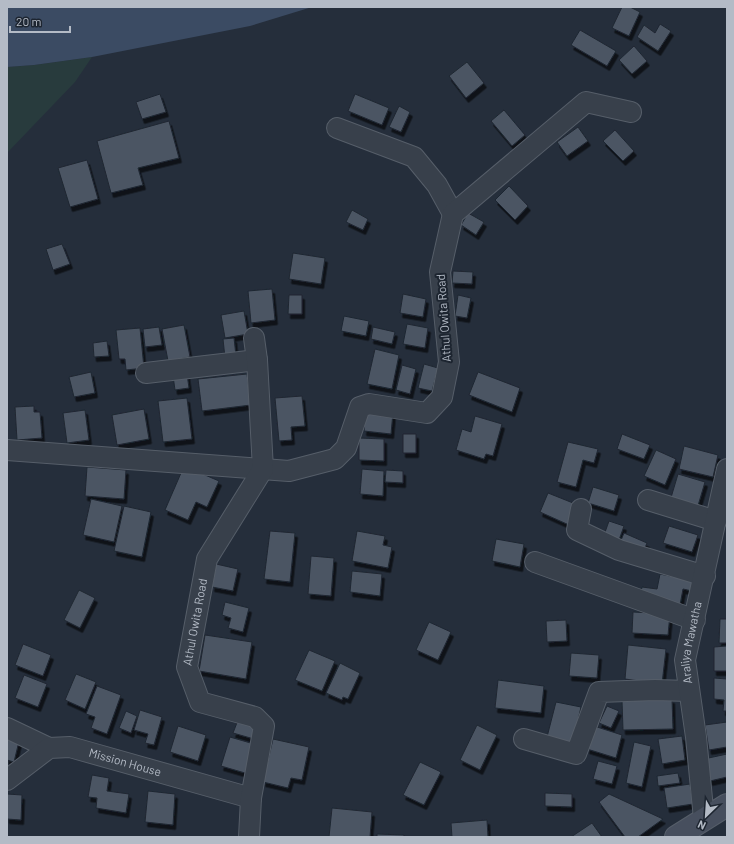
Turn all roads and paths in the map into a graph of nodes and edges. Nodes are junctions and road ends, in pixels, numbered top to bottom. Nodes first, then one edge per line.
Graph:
1 (631, 112) dead end
2 (337, 128) dead end
3 (453, 214) junction
4 (254, 338) dead end
5 (257, 360) junction
6 (146, 373) dead end
7 (10, 450) edge
8 (263, 469) junction
9 (727, 469) edge
10 (648, 500) dead end
11 (582, 509) dead end
12 (716, 521) junction
13 (535, 562) dead end
14 (705, 576) junction
15 (695, 620) junction
16 (689, 691) junction
17 (7, 728) edge
18 (524, 739) dead end
19 (49, 748) junction
20 (7, 780) edge
21 (251, 798) junction
22 (727, 805) edge
23 (704, 819) junction
24 (249, 837) edge
25 (676, 837) edge

1 - 3 street
2 - 3 street
3 - 8 street, Athul Owita Road
4 - 5 street
5 - 6 street
5 - 8 street
7 - 8 street, Athul Owita Road
8 - 21 street, Athul Owita Road
9 - 12 street, Araliya Mawatha
10 - 12 street
11 - 14 street
12 - 14 street, Araliya Mawatha
13 - 15 street
14 - 15 street, Araliya Mawatha
15 - 16 street, Araliya Mawatha
16 - 18 street
16 - 23 street, Araliya Mawatha
17 - 19 street
19 - 20 street
19 - 21 street, Mission House
21 - 24 street, Athul Owita Road
22 - 23 street
23 - 25 street

